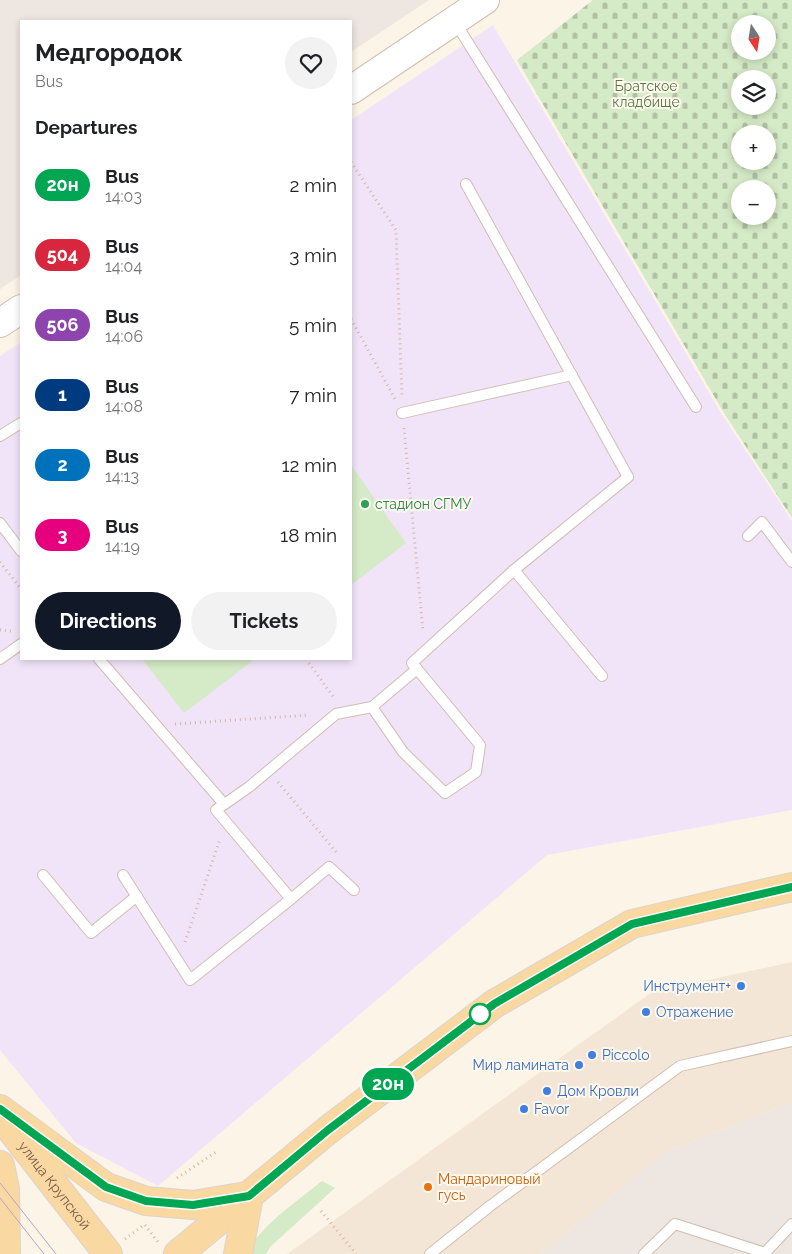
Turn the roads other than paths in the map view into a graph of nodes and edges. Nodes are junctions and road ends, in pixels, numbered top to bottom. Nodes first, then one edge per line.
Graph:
1 (485, 0) edge
2 (454, 22) junction
3 (352, 89) edge
4 (466, 184) dead end
5 (20, 310) edge
6 (0, 323) edge
7 (572, 375) junction
8 (696, 407) dead end
9 (402, 413) road end
10 (20, 424) edge
11 (0, 436) edge
12 (0, 523) edge
13 (748, 536) dead end
14 (20, 551) edge
15 (792, 562) edge
16 (514, 570) junction
17 (20, 645) edge
18 (0, 659) edge
19 (100, 660) edge
20 (417, 668) junction
21 (602, 676) dead end
22 (372, 707) junction
23 (224, 804) junction
24 (43, 875) dead end
25 (124, 875) dead end
26 (792, 887) edge
27 (354, 890) dead end
28 (137, 896) junction
29 (291, 899) junction
30 (792, 1041) edge
31 (0, 1108) edge
32 (0, 1116) edge
33 (0, 1165) edge
34 (249, 1196) junction
35 (792, 1224) edge
36 (170, 1250) edge
37 (765, 1253) edge
38 (6, 1254) edge
39 (108, 1254) edge
40 (238, 1254) edge
41 (430, 1254) edge
42 (644, 1254) edge

1 - 2 street
2 - 3 street
2 - 8 lane
4 - 7 lane
5 - 6 street
7 - 9 lane
7 - 16 lane
10 - 11 lane
12 - 14 lane
13 - 15 lane
16 - 20 lane
16 - 21 lane
17 - 18 lane
19 - 23 lane
20 - 22 lane
20 - 22 lane
22 - 23 lane
23 - 29 lane
24 - 28 lane
25 - 28 lane
26 - 34 main road
27 - 29 lane
28 - 29 lane
30 - 41 lane
31 - 34 main road
32 - 39 main road, улица Крупской
33 - 38 main road
34 - 36 main road
34 - 40 main road
35 - 37 lane
37 - 42 lane

